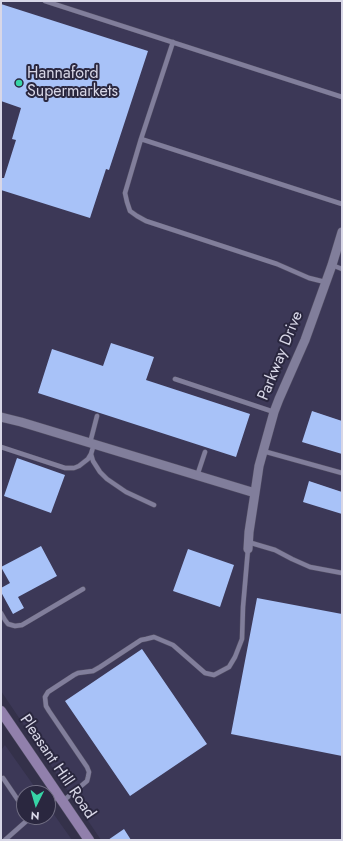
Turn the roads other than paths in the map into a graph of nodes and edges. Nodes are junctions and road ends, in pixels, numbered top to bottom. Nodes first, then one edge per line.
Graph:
1 (45, 1) edge
2 (173, 42) junction
3 (342, 98) edge
4 (141, 139) junction
5 (342, 204) edge
6 (342, 232) edge
7 (332, 265) junction
8 (342, 269) edge
9 (325, 282) junction
10 (175, 379) dead end
11 (274, 412) junction
12 (1, 416) edge
13 (97, 416) dead end
14 (92, 444) junction
15 (1, 447) edge
16 (263, 451) junction
17 (205, 452) dead end
18 (91, 454) junction
19 (342, 473) edge
20 (196, 476) junction
21 (255, 493) junction
22 (154, 505) dead end
23 (248, 545) junction
24 (342, 573) edge
25 (83, 589) dead end
26 (1, 613) edge
27 (1, 711) edge
28 (3, 778) dead end
29 (16, 797) edge
30 (61, 798) junction
31 (56, 800) edge
32 (21, 825) edge
33 (5, 840) edge
34 (89, 840) edge

1 - 2 lane
2 - 3 lane
2 - 4 lane
4 - 5 lane
4 - 9 lane
6 - 7 street, Parkway Drive
7 - 8 lane
7 - 9 street, Parkway Drive
9 - 11 street, Parkway Drive
10 - 11 lane
11 - 16 street, Parkway Drive
12 - 14 street
13 - 14 lane
14 - 18 lane
14 - 20 street
15 - 18 lane
16 - 19 lane
16 - 21 street, Parkway Drive
17 - 20 lane
18 - 22 lane
20 - 21 street
21 - 23 street, Parkway Drive
23 - 24 lane
23 - 30 lane
25 - 26 lane
27 - 30 street, Pleasant Hill Road
28 - 29 lane
30 - 31 lane
30 - 34 street, Pleasant Hill Road
32 - 33 lane

